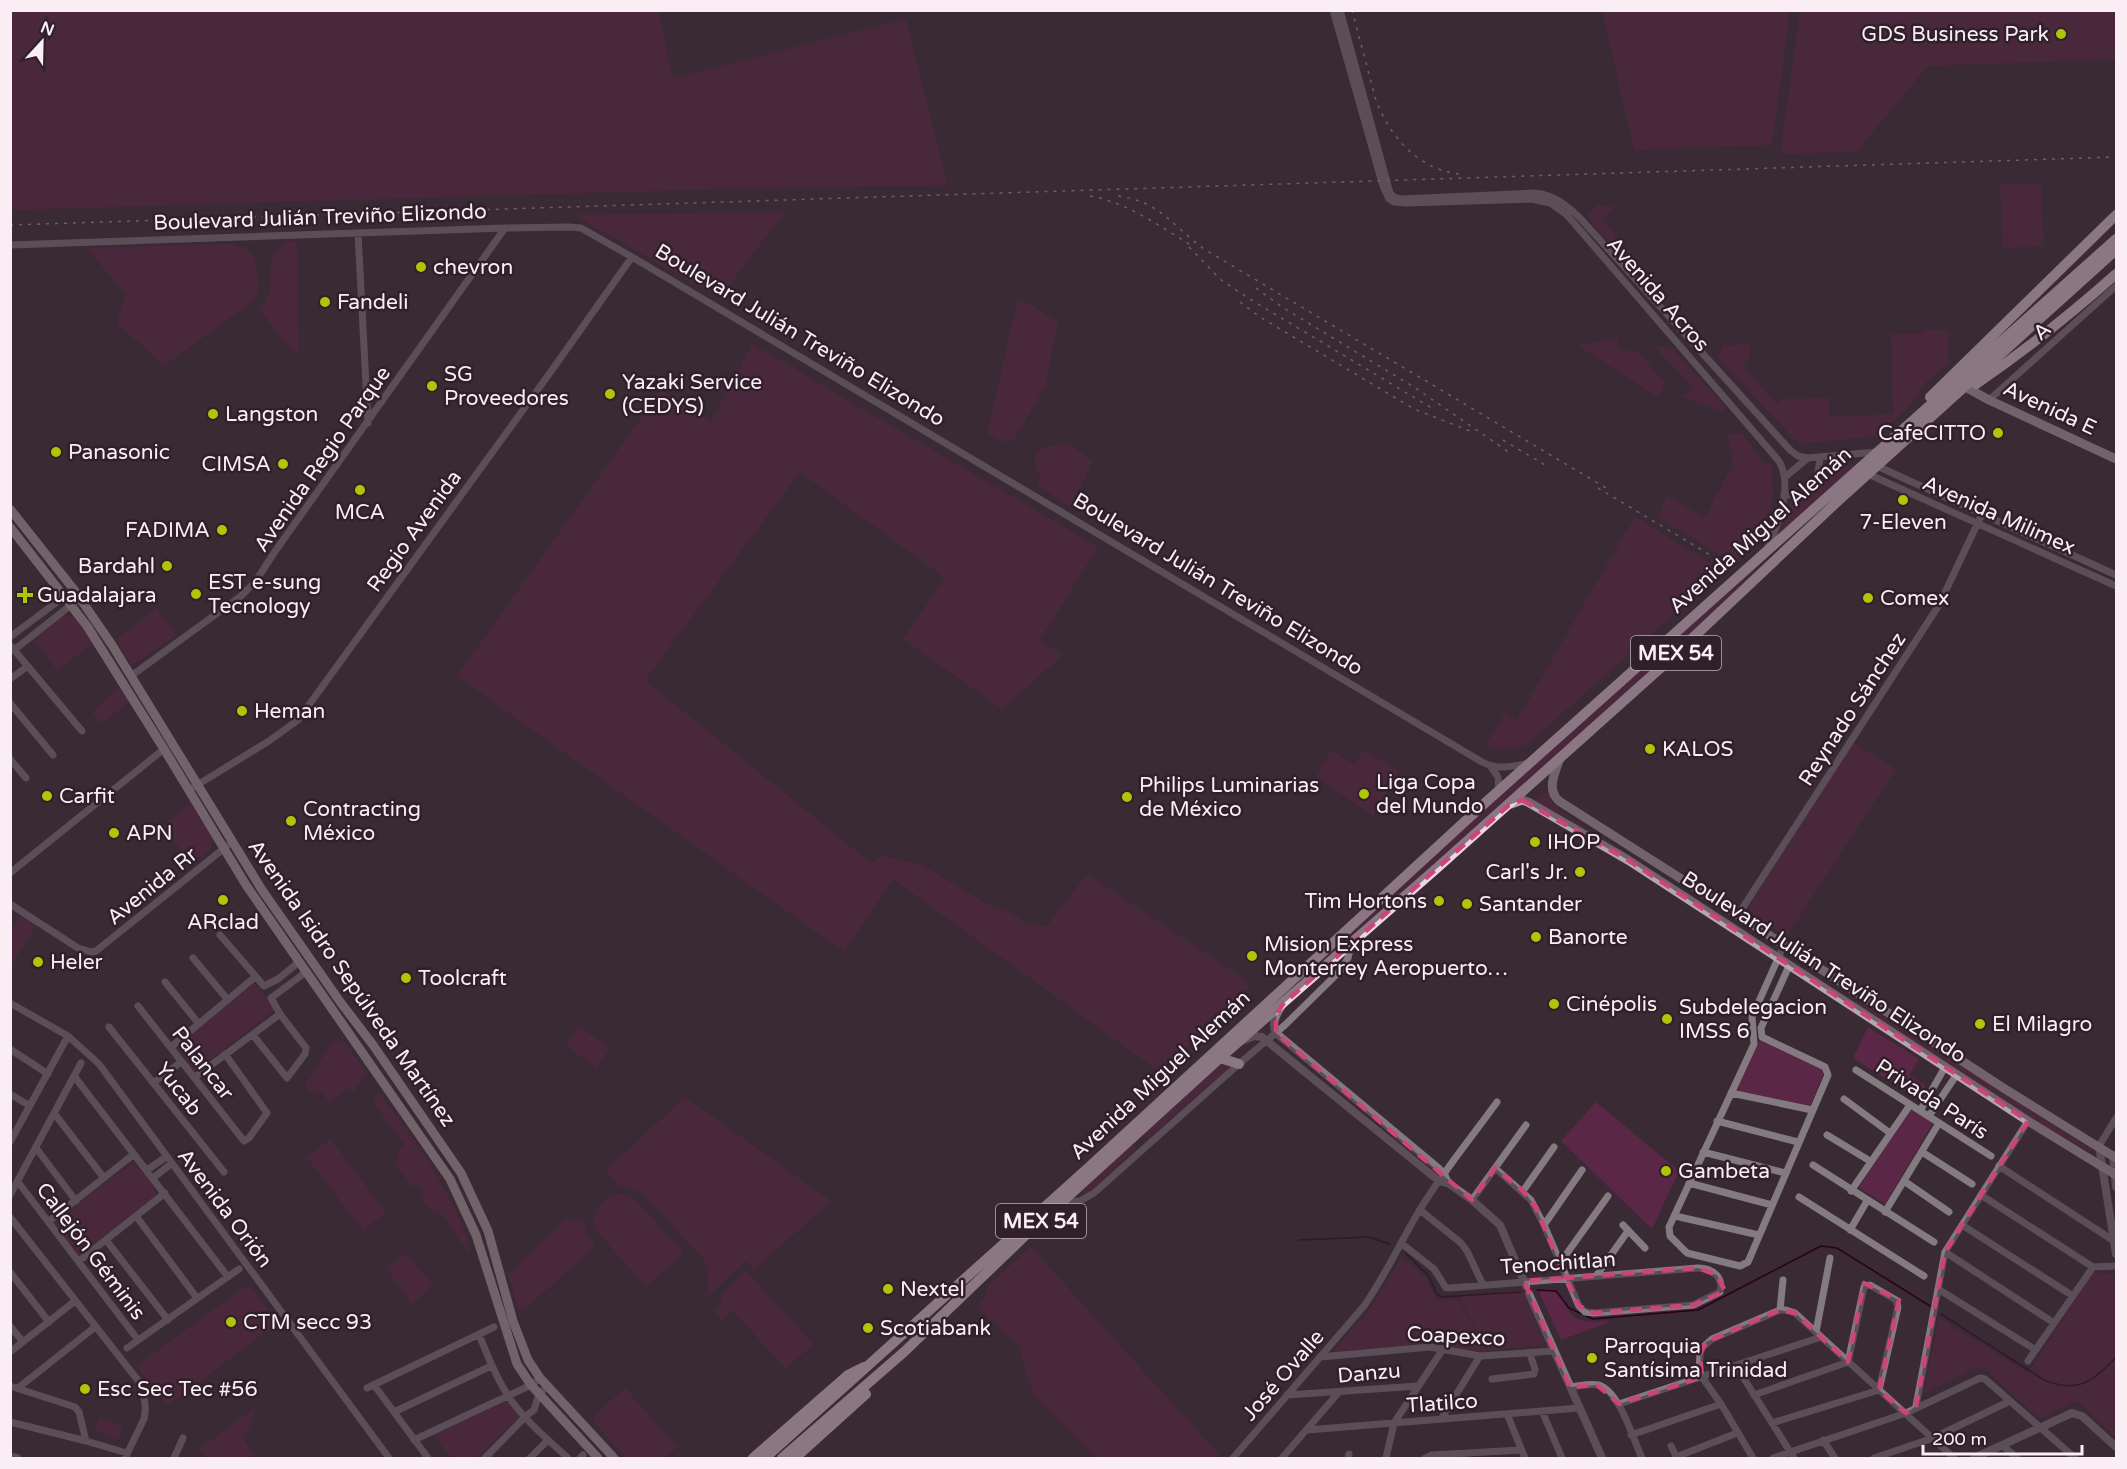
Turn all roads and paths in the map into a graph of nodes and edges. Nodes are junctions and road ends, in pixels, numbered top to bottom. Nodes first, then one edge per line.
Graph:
1 (1333, 10) edge
2 (1340, 10) edge
3 (1358, 90) junction
4 (1444, 200) junction
5 (2116, 215) edge
6 (506, 228) junction
7 (358, 233) junction
8 (2116, 239) edge
9 (10, 245) edge
10 (2116, 250) edge
11 (632, 256) junction
12 (2085, 274) junction
13 (2116, 274) edge
14 (2116, 286) edge
15 (1969, 389) junction
16 (1957, 394) junction
17 (1742, 398) junction
18 (1989, 400) junction
19 (1732, 406) junction
20 (1919, 415) junction
21 (1762, 420) junction
22 (368, 423) junction
23 (1752, 429) junction
24 (1876, 452) junction
25 (1808, 458) junction
26 (1820, 458) junction
27 (2116, 459) edge
28 (1877, 466) junction
29 (1868, 474) junction
30 (1785, 477) junction
31 (1784, 495) junction
32 (10, 509) edge
33 (1982, 514) junction
34 (1978, 524) junction
35 (10, 527) edge
36 (1764, 555) junction
37 (2116, 575) edge
38 (2116, 586) edge
39 (78, 595) junction
40 (64, 596) junction
41 (71, 604) junction
42 (24, 626) junction
43 (31, 636) junction
44 (10, 637) edge
45 (12, 647) edge
46 (28, 666) junction
47 (131, 676) junction
48 (10, 679) edge
49 (10, 703) edge
50 (82, 731) dead end
51 (164, 749) junction
52 (53, 755) dead end
53 (1560, 757) junction
54 (10, 759) edge
55 (1532, 762) junction
56 (1491, 767) junction
57 (26, 778) dead end
58 (194, 787) junction
59 (1499, 791) junction
60 (1509, 805) junction
61 (1572, 827) junction
62 (233, 842) junction
63 (223, 849) junction
64 (10, 873) edge
65 (1705, 894) junction
66 (10, 904) edge
67 (1738, 915) junction
68 (220, 935) dead end
69 (1351, 945) junction
70 (1781, 952) junction
71 (193, 958) dead end
72 (299, 962) junction
73 (1789, 966) junction
74 (306, 972) junction
75 (255, 977) junction
76 (165, 982) dead end
77 (228, 1000) junction
78 (10, 1003) edge
79 (1283, 1004) junction
80 (138, 1006) dead end
81 (280, 1014) junction
82 (199, 1024) junction
83 (109, 1027) dead end
84 (1276, 1033) junction
85 (253, 1035) junction
86 (68, 1036) junction
87 (1267, 1041) junction
88 (1238, 1043) junction
89 (171, 1047) junction
90 (10, 1049) edge
91 (225, 1054) junction
92 (1220, 1058) junction
93 (181, 1062) junction
94 (81, 1063) dead end
95 (1239, 1064) junction
96 (1945, 1067) junction
97 (1856, 1070) dead end
98 (48, 1074) junction
99 (1957, 1074) junction
100 (74, 1076) junction
101 (195, 1077) junction
102 (379, 1078) junction
103 (153, 1083) junction
104 (402, 1089) junction
105 (1731, 1093) junction
106 (10, 1094) edge
107 (1844, 1099) dead end
108 (1497, 1102) dead end
109 (1910, 1105) junction
110 (30, 1106) junction
111 (1812, 1110) junction
112 (1920, 1111) junction
113 (54, 1113) junction
114 (1929, 1116) junction
115 (2116, 1118) edge
116 (1717, 1121) junction
117 (2028, 1121) junction
118 (1939, 1123) junction
119 (1526, 1125) dead end
120 (1890, 1133) junction
121 (1827, 1135) dead end
122 (11, 1142) edge
123 (1798, 1142) junction
124 (2099, 1146) junction
125 (36, 1148) junction
126 (1554, 1148) dead end
127 (1703, 1152) junction
128 (1922, 1152) junction
129 (134, 1154) junction
130 (1990, 1156) dead end
131 (2115, 1156) edge
132 (166, 1157) junction
133 (1870, 1161) junction
134 (171, 1164) junction
135 (1813, 1165) dead end
136 (1999, 1166) junction
137 (2103, 1167) junction
138 (1495, 1168) junction
139 (147, 1170) junction
140 (1582, 1170) dead end
141 (224, 1172) dead end
142 (1785, 1173) junction
143 (2116, 1174) edge
144 (153, 1178) junction
145 (104, 1179) junction
146 (1444, 1179) junction
147 (1904, 1181) junction
148 (18, 1182) junction
149 (1689, 1183) junction
150 (1972, 1184) dead end
151 (2116, 1187) edge
152 (1523, 1191) junction
153 (1851, 1191) junction
154 (165, 1193) junction
155 (10, 1195) edge
156 (1981, 1195) junction
157 (1608, 1196) dead end
158 (1799, 1197) dead end
159 (1472, 1200) junction
160 (75, 1201) junction
161 (1867, 1201) junction
162 (1061, 1203) junction
163 (1772, 1205) junction
164 (1420, 1210) junction
165 (1885, 1212) junction
166 (1949, 1212) dead end
167 (10, 1216) edge
168 (136, 1216) junction
169 (1675, 1216) junction
170 (48, 1221) junction
171 (1544, 1225) junction
172 (1962, 1225) junction
173 (1850, 1230) junction
174 (1759, 1235) junction
175 (106, 1239) junction
176 (2114, 1241) junction
177 (1934, 1242) dead end
178 (1399, 1247) junction
179 (1645, 1248) dead end
180 (1945, 1252) junction
181 (2116, 1254) edge
182 (1830, 1258) dead end
183 (79, 1261) junction
184 (1560, 1263) junction
185 (2116, 1266) edge
186 (2093, 1267) junction
187 (239, 1269) dead end
188 (10, 1272) edge
189 (1596, 1276) junction
190 (1924, 1276) dead end
191 (228, 1277) junction
192 (1566, 1278) junction
193 (1783, 1280) dead end
194 (1483, 1285) junction
195 (1526, 1287) junction
196 (1938, 1289) junction
197 (2073, 1296) junction
198 (197, 1298) junction
199 (75, 1301) junction
200 (1780, 1310) junction
201 (168, 1320) junction
202 (49, 1322) junction
203 (2054, 1323) junction
204 (10, 1326) edge
205 (95, 1327) junction
206 (494, 1327) dead end
207 (479, 1334) junction
208 (1818, 1334) junction
209 (138, 1340) junction
210 (23, 1342) junction
211 (127, 1348) dead end
212 (1443, 1349) junction
213 (2036, 1350) junction
214 (1554, 1351) junction
215 (10, 1352) edge
216 (904, 1352) junction
217 (1530, 1354) junction
218 (1480, 1356) junction
219 (1320, 1357) junction
220 (2028, 1361) dead end
221 (1848, 1362) junction
222 (870, 1365) junction
223 (491, 1366) junction
224 (1736, 1366) junction
225 (1702, 1377) junction
226 (540, 1378) junction
227 (1492, 1379) dead end
228 (531, 1385) junction
229 (548, 1386) junction
230 (1418, 1386) junction
231 (14, 1387) edge
232 (1570, 1387) junction
233 (1879, 1390) junction
234 (1340, 1392) junction
235 (539, 1394) junction
236 (508, 1395) junction
237 (1287, 1395) junction
238 (1754, 1395) junction
239 (2010, 1401) junction
240 (1618, 1404) junction
241 (1721, 1404) junction
242 (1916, 1406) junction
243 (1579, 1407) junction
244 (1542, 1411) junction
245 (394, 1412) junction
246 (1905, 1413) junction
247 (1507, 1414) junction
248 (526, 1416) junction
249 (821, 1417) junction
250 (1441, 1419) junction
251 (10, 1422) edge
252 (1394, 1423) junction
253 (1772, 1423) junction
254 (2040, 1428) junction
255 (1307, 1430) junction
256 (1737, 1433) junction
257 (1631, 1435) junction
258 (183, 1438) dead end
259 (1933, 1438) junction
260 (414, 1440) junction
261 (548, 1440) junction
262 (1824, 1440) junction
263 (86, 1441) junction
264 (1671, 1446) dead end
265 (2003, 1446) junction
266 (2116, 1447) edge
267 (1521, 1450) junction
268 (1792, 1455) edge
269 (126, 1456) edge
270 (10, 1457) edge
271 (17, 1458) edge
272 (174, 1458) edge
273 (389, 1458) edge
274 (428, 1458) edge
275 (485, 1458) edge
276 (530, 1458) edge
277 (568, 1458) edge
278 (598, 1458) edge
279 (614, 1458) edge
280 (753, 1458) edge
281 (765, 1458) edge
282 (782, 1458) edge
283 (795, 1458) edge
284 (1233, 1458) edge
285 (1282, 1458) edge
286 (1386, 1458) edge
287 (1425, 1458) edge
288 (1525, 1458) edge
289 (1562, 1458) edge
290 (1602, 1458) edge
291 (1642, 1458) edge
292 (1677, 1458) edge
293 (1752, 1458) edge
294 (1773, 1458) edge
295 (1835, 1458) edge
296 (1874, 1458) edge
297 (1954, 1458) edge
298 (1974, 1458) edge
299 (2017, 1458) edge
300 (2075, 1458) edge

1 - 3 street
2 - 3 street
3 - 4 street, Avenida Acros
4 - 17 street, Avenida Acros
4 - 19 street, Avenida Acros
5 - 20 highway
6 - 7 street, Boulevard Julián Treviño Elizondo
6 - 11 street, Boulevard Julián Treviño Elizondo
6 - 22 street, Avenida Regio Parque
7 - 9 street, Boulevard Julián Treviño Elizondo
7 - 22 street
8 - 12 highway, Avenida Miguel Alemán / MEX 54
10 - 12 highway, Avenida Miguel Alemán / MEX 54
11 - 56 street, Boulevard Julián Treviño Elizondo
11 - 58 street, Regio Avenida
12 - 16 highway, Avenida Miguel Alemán / MEX 54
12 - 20 highway, Avenida Miguel Alemán / MEX 54
13 - 15 highway
14 - 18 street, A
15 - 16 highway
15 - 18 main road, Avenida E
16 - 28 highway, Avenida Miguel Alemán / MEX 54
17 - 19 street
17 - 21 street, Avenida Acros
18 - 27 main road, Avenida E
19 - 23 street, Avenida Acros
20 - 24 highway, Avenida Miguel Alemán / MEX 54
21 - 23 street
21 - 25 street, Avenida Acros
22 - 47 street, Avenida Regio Parque
23 - 30 street, Avenida Acros
24 - 26 street
24 - 36 highway, Avenida Miguel Alemán / MEX 54
25 - 26 street
25 - 30 street
26 - 31 street
28 - 29 highway, Avenida Miguel Alemán / MEX 54
28 - 33 street, Avenida Milimex
29 - 34 street, Avenida Milimex
29 - 53 highway, Avenida Miguel Alemán / MEX 54
30 - 31 street
31 - 36 street
32 - 39 main road, Avenida Isidro Sepúlveda Martínez
33 - 34 street, Reynado Sánchez
33 - 37 street, Avenida Milimex
34 - 38 street, Avenida Milimex
34 - 67 street, Reynado Sánchez
35 - 40 main road, Avenida Isidro Sepúlveda Martínez
36 - 55 highway, Avenida Miguel Alemán / MEX 54
39 - 40 street
39 - 41 street
39 - 47 main road, Avenida Isidro Sepúlveda Martínez
40 - 41 main road, Avenida Isidro Sepúlveda Martínez
40 - 42 street
41 - 43 street
41 - 51 main road, Avenida Isidro Sepúlveda Martínez
42 - 43 street
42 - 44 street
43 - 45 street
45 - 46 street
46 - 48 street
46 - 50 street
47 - 58 main road, Avenida Isidro Sepúlveda Martínez
49 - 52 street
51 - 58 main road, Avenida Isidro Sepúlveda Martínez
51 - 64 street
53 - 60 highway, Avenida Miguel Alemán / MEX 54
53 - 65 main road, Boulevard Julián Treviño Elizondo
54 - 57 street
55 - 56 street
55 - 59 highway, Avenida Miguel Alemán / MEX 54
56 - 59 street
58 - 62 main road, Avenida Isidro Sepúlveda Martínez
58 - 63 main road, Avenida Isidro Sepúlveda Martínez
59 - 222 highway, Avenida Miguel Alemán / MEX 54
60 - 61 main road, Boulevard Julián Treviño Elizondo
60 - 69 highway, Avenida Miguel Alemán / MEX 54
61 - 65 main road
61 - 70 main road, Boulevard Julián Treviño Elizondo
62 - 63 street, Avenida Rr
62 - 104 main road, Avenida Isidro Sepúlveda Martínez
63 - 66 street, Avenida Rr
63 - 72 main road, Avenida Isidro Sepúlveda Martínez
65 - 67 main road, Boulevard Julián Treviño Elizondo
67 - 70 main road, Boulevard Julián Treviño Elizondo
68 - 75 street
69 - 79 highway, Avenida Miguel Alemán / MEX 54
69 - 84 street
70 - 73 main road, Boulevard Julián Treviño Elizondo
70 - 105 street
70 - 124 main road, Boulevard Julián Treviño Elizondo
71 - 77 street
72 - 74 main road, Avenida Isidro Sepúlveda Martínez
72 - 75 street
73 - 96 main road, Boulevard Julián Treviño Elizondo
73 - 111 street
74 - 81 street
74 - 102 main road, Avenida Isidro Sepúlveda Martínez
75 - 77 street
76 - 82 street
77 - 82 street
78 - 86 street, Avenida Orión
79 - 84 street
79 - 88 highway, Avenida Miguel Alemán / MEX 54
80 - 89 street, Palancar
81 - 85 street
81 - 85 street
82 - 89 street
83 - 103 street, Yucab
84 - 87 street
84 - 146 street
85 - 91 street
86 - 98 street
86 - 132 street, Avenida Orión
87 - 88 street
87 - 95 street
87 - 146 street
88 - 92 highway, Avenida Miguel Alemán / MEX 54
89 - 93 street, Palancar
90 - 98 street
91 - 101 street
91 - 101 street, Palancar
92 - 95 highway
92 - 162 highway, Avenida Miguel Alemán / MEX 54
93 - 101 street, Palancar
93 - 103 street
94 - 100 street
95 - 162 street
96 - 99 main road, Boulevard Julián Treviño Elizondo
96 - 112 street
97 - 109 street, Privada París
98 - 110 street
99 - 114 street
99 - 117 main road, Boulevard Julián Treviño Elizondo
100 - 113 street
100 - 129 street
102 - 104 main road
102 - 228 main road, Avenida Isidro Sepúlveda Martínez
103 - 141 street, Yucab
104 - 226 main road, Avenida Isidro Sepúlveda Martínez
105 - 111 street
105 - 116 street
106 - 110 street
107 - 120 street
108 - 146 street, José Ovalle
109 - 112 street, Privada París
109 - 120 street
110 - 122 street
111 - 123 street
112 - 114 street, Privada París
113 - 125 street
113 - 145 street
114 - 118 street, Privada París
115 - 124 street
116 - 123 street
116 - 127 street
117 - 136 street
117 - 137 main road, Boulevard Julián Treviño Elizondo
118 - 128 street
118 - 130 street, Privada París
119 - 138 street
120 - 133 street
121 - 133 street
123 - 142 street
124 - 131 main road, Boulevard Julián Treviño Elizondo
124 - 137 street
125 - 148 street
125 - 160 street
126 - 152 street
127 - 142 street
127 - 149 street
128 - 147 street
128 - 150 street
129 - 139 street
129 - 145 street
131 - 143 street
132 - 134 street, Avenida Orión
132 - 139 street
133 - 153 street
134 - 144 street
134 - 273 street, Avenida Orión
135 - 153 street
136 - 156 street
136 - 176 street
137 - 143 main road, Boulevard Julián Treviño Elizondo
137 - 176 street
138 - 152 street
138 - 159 street
139 - 144 street
140 - 171 street
142 - 163 street
143 - 151 street
144 - 154 street
145 - 160 street
146 - 159 street
146 - 164 street, José Ovalle
147 - 165 street
147 - 166 street
148 - 155 street
148 - 170 street, Callejón Géminis
149 - 163 street
149 - 169 street
152 - 171 street
153 - 161 street
154 - 168 street
154 - 191 street
156 - 172 street
156 - 186 street
157 - 184 street
158 - 173 street
159 - 195 street
160 - 170 street
161 - 165 street
161 - 173 street
162 - 216 highway, Avenida Miguel Alemán / MEX 54
163 - 174 street
164 - 178 street, José Ovalle
164 - 194 street
165 - 177 street
167 - 199 street
168 - 175 street
168 - 198 street
169 - 174 street
169 - 174 street
170 - 183 street, Callejón Géminis
171 - 184 street
172 - 180 street
172 - 197 street
173 - 190 street
175 - 183 street
175 - 201 street
176 - 181 street
178 - 194 street, Tenochitlan
178 - 219 street, José Ovalle
179 - 189 street
180 - 196 street
180 - 203 street
182 - 208 street
183 - 209 street, Callejón Géminis
184 - 192 street
185 - 186 street
186 - 197 street
187 - 191 street
188 - 202 street
189 - 192 street, Tenochitlan
189 - 192 street, Tenochitlan
191 - 198 street
192 - 195 street, Tenochitlan
193 - 200 street
194 - 195 street, Tenochitlan
195 - 214 street
196 - 213 street
196 - 242 street
197 - 203 street
198 - 201 street
199 - 202 street
199 - 205 street
200 - 208 street
200 - 225 street
201 - 209 street
202 - 210 street
203 - 213 street
204 - 210 street
205 - 231 street
205 - 269 street
206 - 207 street
207 - 223 street
207 - 245 street
208 - 221 street
208 - 224 street
209 - 211 street
210 - 215 street
212 - 218 street, Coapexco
212 - 219 street, Coapexco
212 - 230 street
213 - 220 street
214 - 217 street, Coapexco
214 - 232 street
216 - 249 highway, Avenida Miguel Alemán / MEX 54
216 - 283 highway
217 - 218 street, Coapexco
217 - 227 street
218 - 250 street
219 - 237 street, José Ovalle
221 - 233 street
221 - 233 street
221 - 238 street
222 - 249 highway, Avenida Miguel Alemán / MEX 54
222 - 280 highway
223 - 236 street
223 - 245 street
224 - 225 street
224 - 238 street
225 - 240 street
225 - 241 street
226 - 228 street
226 - 229 main road, Avenida Isidro Sepúlveda Martínez
228 - 235 main road, Avenida Isidro Sepúlveda Martínez
228 - 236 street
229 - 235 street
229 - 279 main road, Avenida Isidro Sepúlveda Martínez
230 - 234 street, Danzu
230 - 252 street
231 - 263 street
232 - 240 street
232 - 243 street
233 - 246 street
233 - 253 street
234 - 237 street, Danzu
234 - 255 street
235 - 248 street
235 - 278 main road, Avenida Isidro Sepúlveda Martínez
236 - 248 street
236 - 260 street
237 - 284 street, José Ovalle
238 - 253 street
239 - 242 street
239 - 254 street
239 - 259 street
240 - 257 street
241 - 256 street
241 - 257 street
242 - 246 street
243 - 244 street, Tlatilco
243 - 290 street
244 - 247 street, Tlatilco
244 - 289 street
245 - 260 street
246 - 259 street
246 - 262 street
247 - 250 street, Tlatilco
247 - 267 street
248 - 261 street
248 - 275 street
249 - 281 highway, Avenida Miguel Alemán / MEX 54
249 - 282 highway, Avenida Miguel Alemán / MEX 54
250 - 252 street, Tlatilco
251 - 263 street
252 - 255 street, Tlatilco
252 - 286 street
253 - 268 street
254 - 265 street
254 - 266 street
254 - 300 street
255 - 285 street
256 - 292 street
256 - 293 street
257 - 291 street
258 - 272 street
259 - 296 street
259 - 297 street
260 - 274 street
261 - 276 street
261 - 277 street
262 - 268 street
262 - 295 street
263 - 269 street
264 - 292 street
265 - 298 street
265 - 299 street
267 - 287 street
267 - 288 street
268 - 294 street
270 - 271 street

